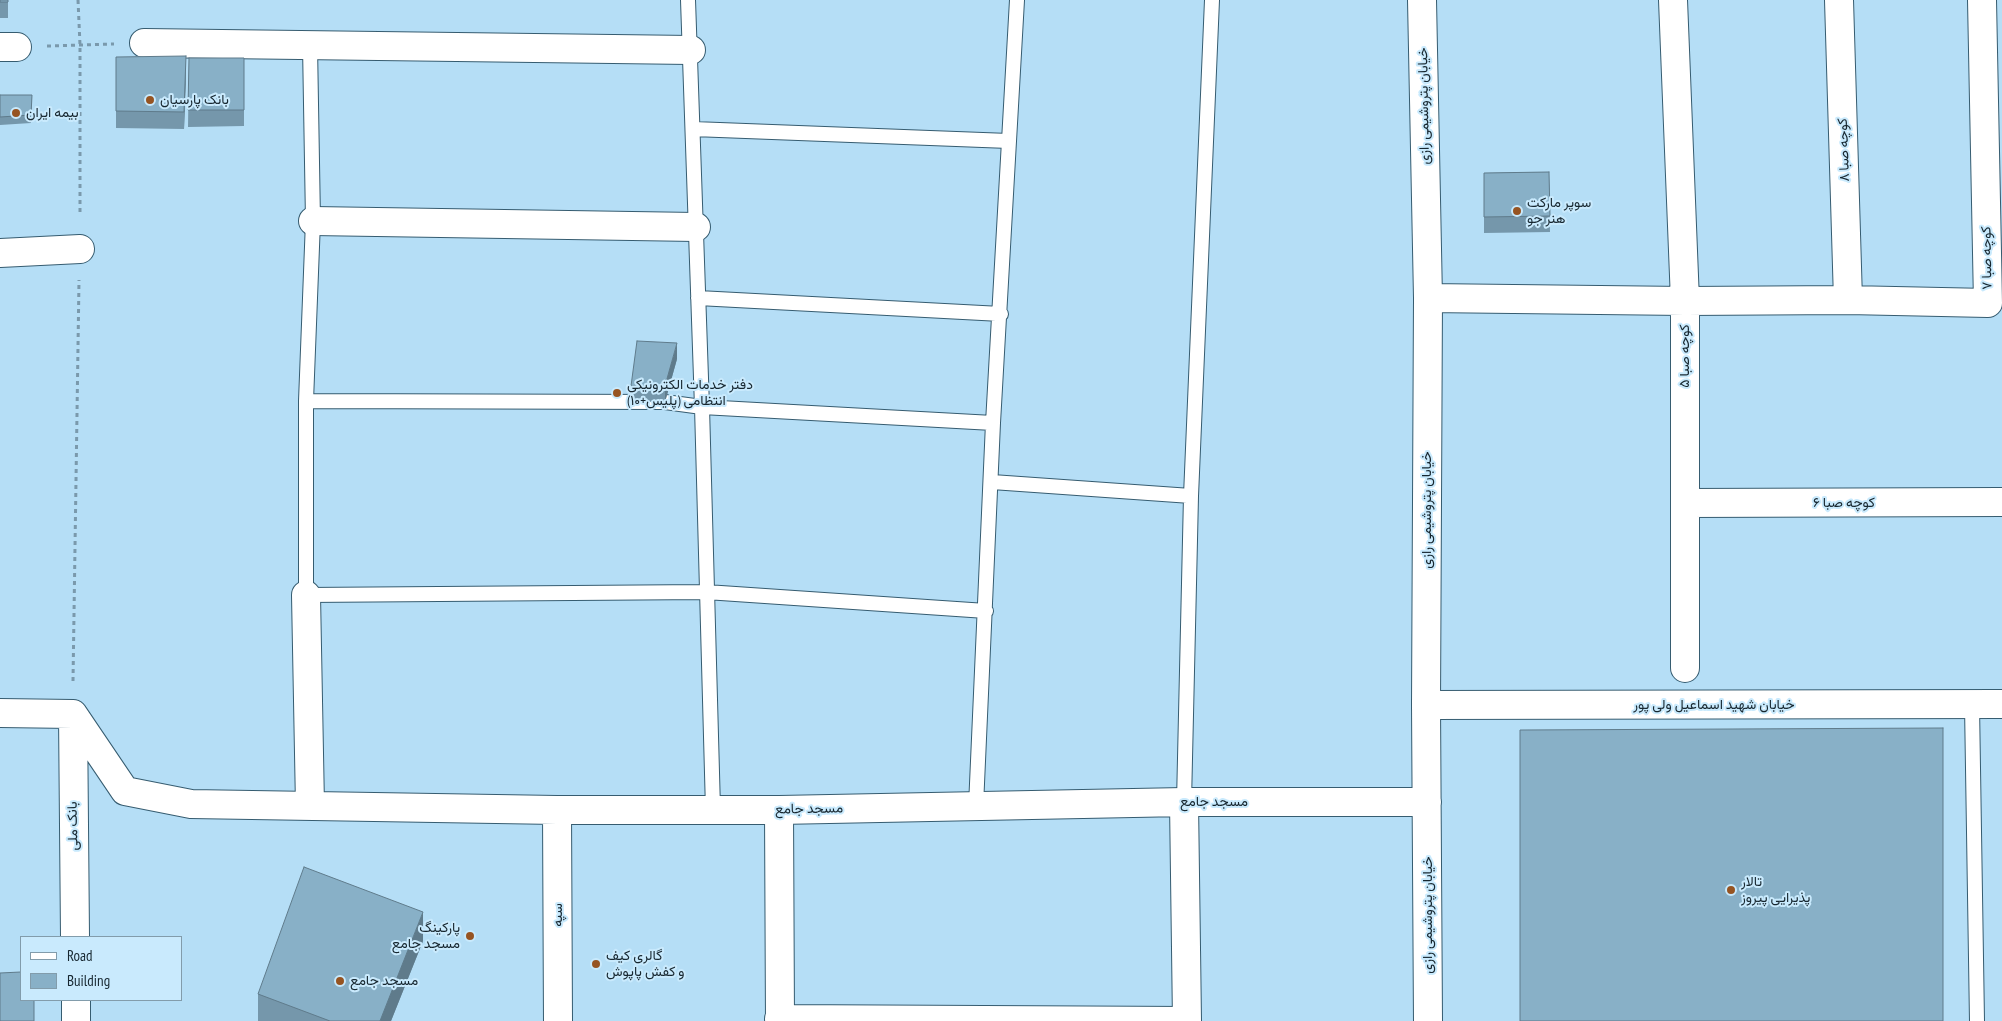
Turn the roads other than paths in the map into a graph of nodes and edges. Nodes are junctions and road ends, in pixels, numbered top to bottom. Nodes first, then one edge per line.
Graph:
1 (688, 0) edge
2 (1017, 0) edge
3 (1212, 0) edge
4 (1422, 0) edge
5 (1673, 0) edge
6 (1839, 0) edge
7 (1982, 0) edge
8 (144, 43) road end
9 (310, 45) junction
10 (690, 50) junction
11 (693, 129) junction
12 (1010, 142) junction
13 (313, 221) junction
14 (696, 227) junction
15 (80, 249) road end
16 (0, 253) edge
17 (698, 298) junction
18 (1428, 298) junction
19 (1848, 300) junction
20 (1685, 301) junction
21 (1995, 303) edge
22 (1001, 314) junction
23 (306, 400) junction
24 (702, 407) junction
25 (994, 423) junction
26 (992, 482) junction
27 (1191, 496) junction
28 (2002, 502) edge
29 (1686, 503) junction
30 (706, 592) junction
31 (306, 595) junction
32 (986, 611) junction
33 (1685, 668) dead end
34 (2002, 704) edge
35 (1972, 705) junction
36 (1426, 706) junction
37 (0, 713) edge
38 (73, 714) junction
39 (1184, 802) junction
40 (1427, 802) junction
41 (310, 806) junction
42 (976, 806) junction
43 (713, 809) junction
44 (557, 810) junction
45 (779, 810) junction
46 (75, 936) edge
47 (76, 1001) edge
48 (780, 1020) edge
49 (76, 1021) edge
50 (558, 1021) edge
51 (1187, 1021) edge
52 (1428, 1021) edge
53 (1977, 1021) edge

1 - 10 lane
2 - 12 lane
3 - 27 lane
4 - 18 street, خیابان پتروشیمی رازی
5 - 20 street, کوچه صبا ۵
6 - 19 street, کوچه صبا ۸
7 - 21 street, کوچه صبا ۷
8 - 9 street
9 - 10 street
9 - 13 lane
10 - 11 lane
11 - 12 lane
11 - 14 lane
12 - 22 lane
13 - 14 street
13 - 23 lane
14 - 17 lane
15 - 16 street
17 - 22 lane
17 - 24 lane
18 - 20 street
18 - 36 street, خیابان پتروشیمی رازی
19 - 20 street, کوچه صبا ۷
19 - 21 street, کوچه صبا ۷
20 - 29 street, کوچه صبا ۵
22 - 25 lane
23 - 24 lane
23 - 31 lane
24 - 25 lane
24 - 30 lane
25 - 26 lane
26 - 27 lane
26 - 32 lane
27 - 39 lane
28 - 29 street, کوچه صبا ۶
29 - 33 street, کوچه صبا ۵
30 - 31 lane
30 - 32 lane
30 - 43 lane
31 - 41 street
32 - 42 lane
34 - 35 street, خیابان شهید اسماعیل ولی پور
35 - 36 street, خیابان شهید اسماعیل ولی پور
35 - 53 lane
36 - 40 street, خیابان پتروشیمی رازی
37 - 38 street
38 - 41 street, مسجد جامع
38 - 46 street, بانک ملی
39 - 40 street, مسجد جامع
39 - 42 street, مسجد جامع
39 - 51 street
40 - 52 street, خیابان پتروشیمی رازی
41 - 44 street, مسجد جامع
42 - 45 street, مسجد جامع
43 - 44 street, مسجد جامع
43 - 45 street, مسجد جامع
44 - 50 street, سپه
45 - 48 street
47 - 49 street
48 - 51 street

